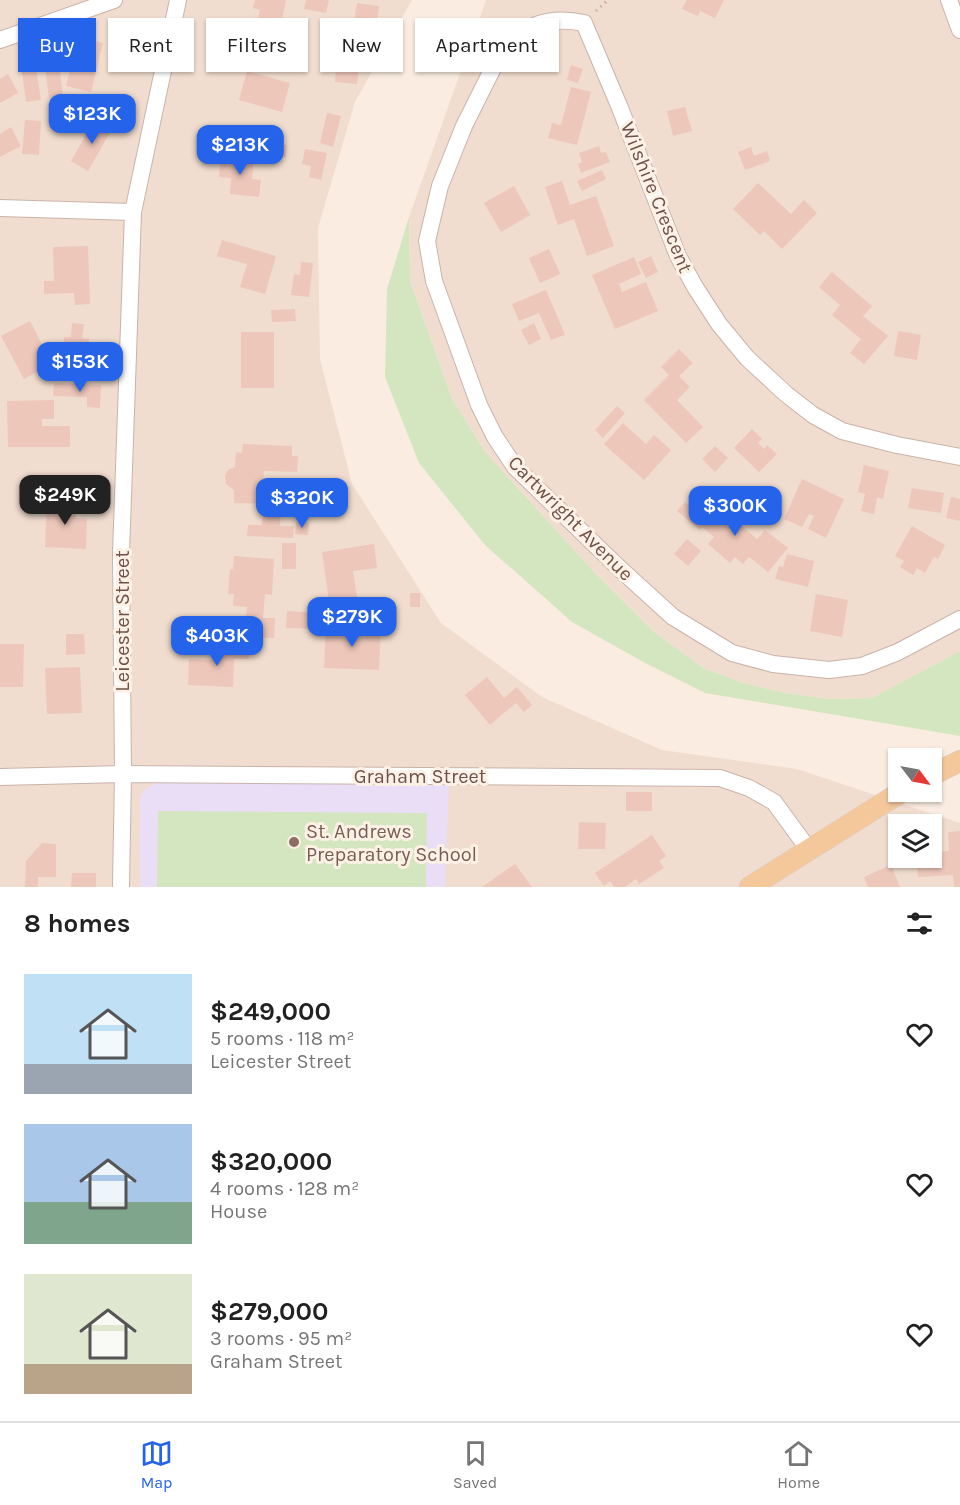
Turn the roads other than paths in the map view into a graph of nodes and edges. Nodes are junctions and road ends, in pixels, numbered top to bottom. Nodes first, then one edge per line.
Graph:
1 (114, 0) edge
2 (177, 0) edge
3 (949, 0) edge
4 (559, 20) edge
5 (960, 30) edge
6 (0, 40) edge
7 (491, 72) edge
8 (0, 208) edge
9 (133, 212) junction
10 (960, 457) edge
11 (960, 619) edge
12 (960, 761) edge
13 (942, 770) edge
14 (123, 774) junction
15 (0, 777) edge
16 (888, 800) edge
17 (809, 850) junction
18 (121, 887) edge
19 (750, 887) edge

1 - 6 street
2 - 9 street, Leicester Street
3 - 5 street
4 - 10 street, Wilshire Crescent
7 - 11 street, Cartwright Avenue
8 - 9 street
9 - 14 street, Leicester Street
12 - 13 main road
14 - 15 street, Graham Street
14 - 17 street, Graham Street
14 - 18 street, Leicester Street
16 - 17 main road
17 - 19 main road

